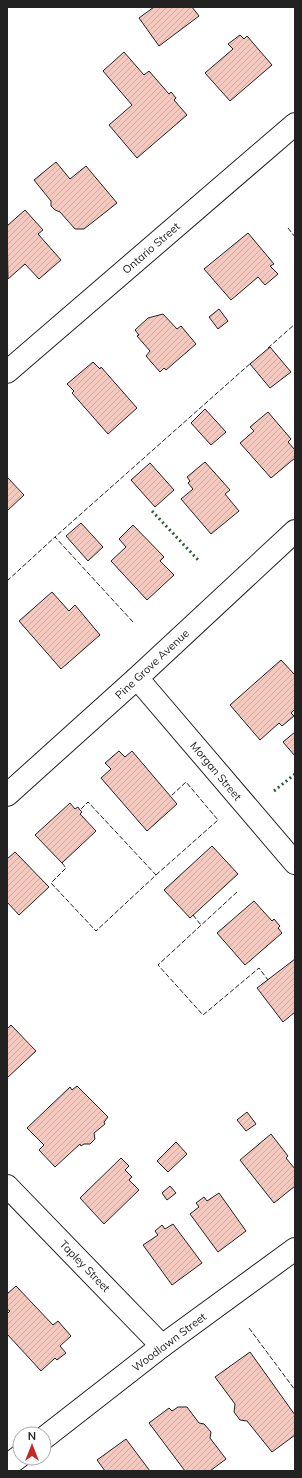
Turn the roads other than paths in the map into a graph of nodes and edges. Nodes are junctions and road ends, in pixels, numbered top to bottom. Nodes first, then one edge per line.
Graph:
1 (295, 124) edge
2 (7, 372) edge
3 (295, 531) edge
4 (137, 678) junction
5 (7, 795) edge
6 (295, 863) edge
7 (7, 1186) edge
8 (295, 1249) edge
9 (162, 1346) junction
10 (52, 1432) edge

1 - 2 street, Ontario Street
3 - 4 street, Pine Grove Avenue
4 - 5 street, Pine Grove Avenue
4 - 6 street, Morgan Street
7 - 9 street, Tapley Street
8 - 9 street, Woodlawn Street
9 - 10 street, Woodlawn Street

